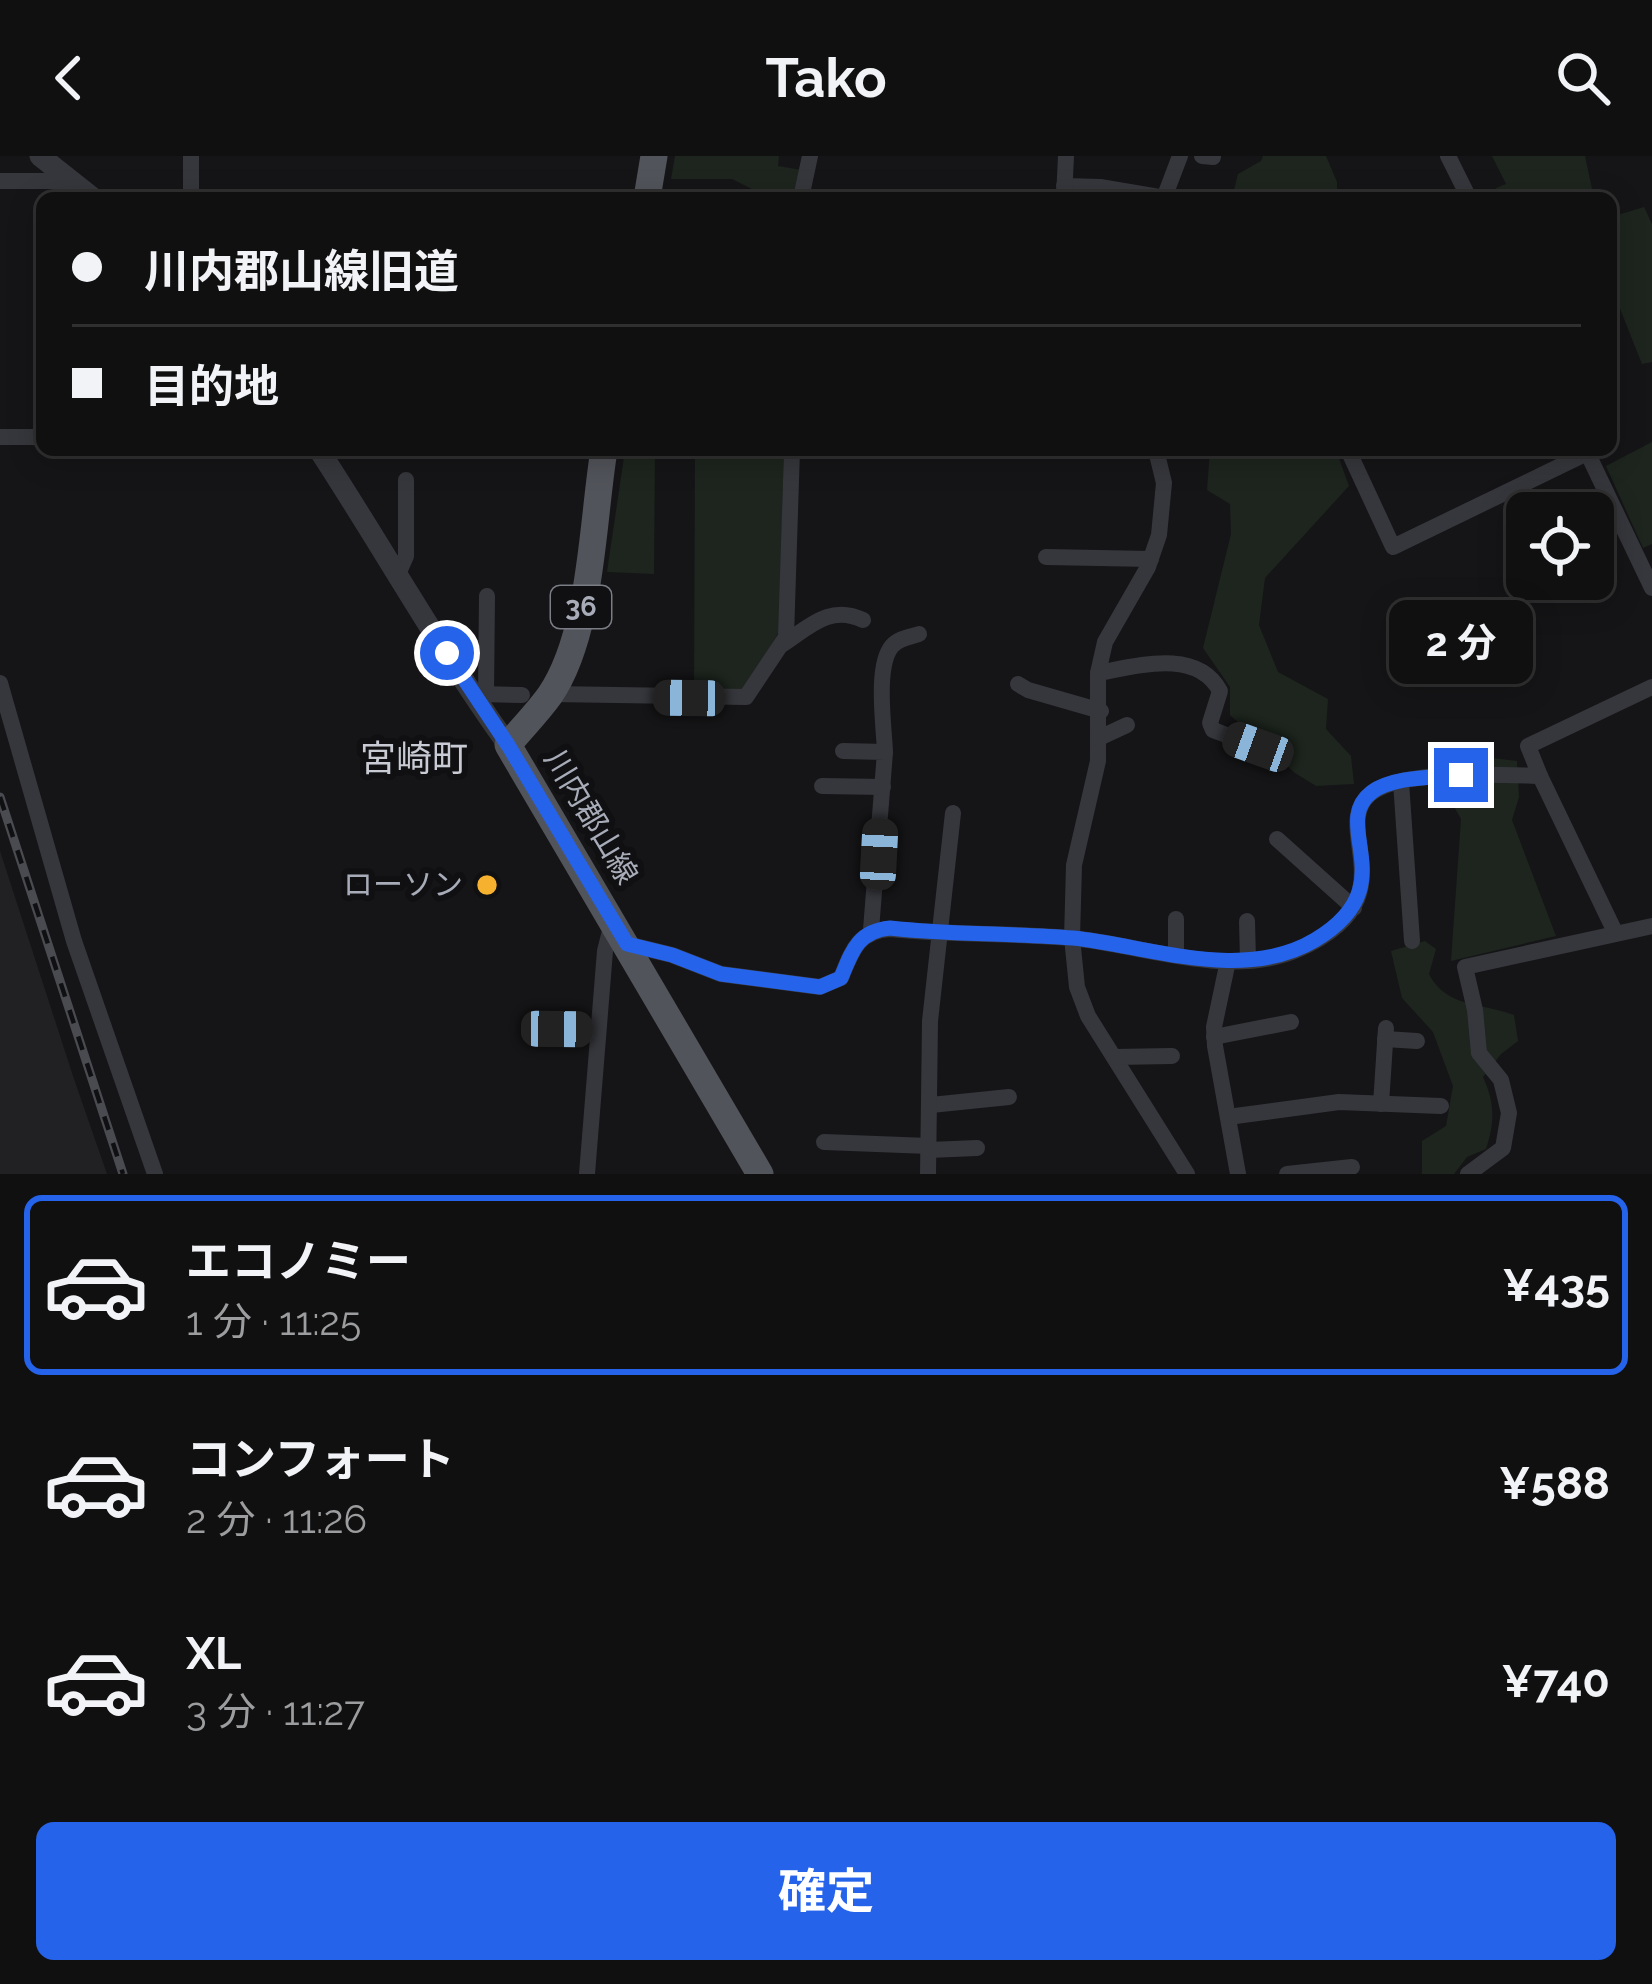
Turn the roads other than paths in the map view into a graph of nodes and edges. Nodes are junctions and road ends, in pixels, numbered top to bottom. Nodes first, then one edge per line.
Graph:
1 (40, 156) edge
2 (191, 156) edge
3 (654, 156) edge
4 (810, 156) edge
5 (1066, 156) edge
6 (1180, 156) edge
7 (1202, 156) edge
8 (1448, 156) edge
9 (1213, 157) edge
10 (0, 181) edge
11 (72, 181) junction
12 (86, 192) edge
13 (191, 192) edge
14 (648, 192) edge
15 (802, 192) edge
16 (1064, 192) edge
17 (1129, 192) edge
18 (1166, 192) edge
19 (1466, 192) edge
20 (0, 437) edge
21 (36, 437) edge
22 (323, 456) edge
23 (603, 456) edge
24 (792, 456) edge
25 (1157, 456) edge
26 (1351, 456) edge
27 (1577, 456) edge
28 (1589, 456) edge
29 (406, 480) dead end
30 (1046, 557) dead end
31 (1150, 559) junction
32 (399, 572) junction
33 (1652, 588) edge
34 (487, 596) dead end
35 (862, 620) dead end
36 (919, 634) dead end
37 (783, 644) junction
38 (1098, 673) junction
39 (1018, 684) dead end
40 (0, 686) edge
41 (1652, 687) edge
42 (479, 694) junction
43 (522, 694) dead end
44 (551, 694) junction
45 (1101, 711) junction
46 (1127, 725) dead end
47 (1099, 738) junction
48 (508, 745) junction
49 (1258, 747) dead end
50 (843, 751) dead end
51 (885, 752) junction
52 (1540, 776) junction
53 (1401, 782) junction
54 (822, 786) dead end
55 (883, 787) junction
56 (953, 814) dead end
57 (1277, 839) dead end
58 (1354, 908) junction
59 (613, 918) junction
60 (1176, 919) dead end
61 (1246, 921) dead end
62 (1652, 926) edge
63 (871, 930) junction
64 (1616, 932) junction
65 (938, 934) junction
66 (1072, 938) junction
67 (1412, 941) dead end
68 (627, 944) junction
69 (1176, 953) junction
70 (1248, 959) junction
71 (1228, 961) junction
72 (1291, 1022) dead end
73 (557, 1029) dead end
74 (598, 1030) junction
75 (1214, 1037) junction
76 (1417, 1041) dead end
77 (1172, 1056) dead end
78 (1114, 1057) junction
79 (1009, 1097) dead end
80 (1381, 1104) junction
81 (931, 1105) junction
82 (1441, 1106) dead end
83 (1228, 1117) junction
84 (824, 1142) dead end
85 (929, 1148) junction
86 (977, 1148) dead end
87 (1352, 1167) dead end
88 (155, 1174) edge
89 (587, 1174) edge
90 (760, 1174) edge
91 (928, 1174) edge
92 (1187, 1174) edge
93 (1238, 1174) edge
94 (1287, 1174) edge
95 (1468, 1174) edge

1 - 11 street
2 - 13 street
3 - 14 main road
4 - 15 street
5 - 16 street
6 - 18 street
7 - 9 street
8 - 19 street
10 - 11 street
11 - 12 street
16 - 17 street
20 - 21 street
22 - 32 street
23 - 44 main road, 36
24 - 37 street
25 - 31 street
26 - 27 street
28 - 33 street
29 - 32 street
30 - 31 street
31 - 38 street
32 - 42 street
34 - 42 street
35 - 37 street
36 - 51 street
37 - 44 street
38 - 45 street
38 - 49 street
39 - 45 street
40 - 88 street
41 - 52 street
42 - 43 street
42 - 48 street
44 - 48 main road, 36
45 - 47 street
46 - 47 street
47 - 66 street
48 - 59 main road, 川内郡山線
50 - 51 street
51 - 55 street
52 - 53 street
52 - 64 street
53 - 58 street
53 - 67 street
54 - 55 street
55 - 63 street
56 - 65 street
57 - 58 street
58 - 70 street
59 - 68 main road, 川内郡山線
59 - 74 street
60 - 69 street
61 - 70 street
62 - 64 street
63 - 65 street
63 - 68 street
64 - 95 street
65 - 66 street
65 - 81 street
66 - 69 street
66 - 78 street
68 - 90 main road, 川内郡山線
69 - 71 street
70 - 71 street
71 - 75 street
72 - 75 street
73 - 74 street
74 - 89 street
75 - 83 street
76 - 80 street
77 - 78 street
78 - 92 street
79 - 81 street
80 - 82 street
80 - 83 street
81 - 85 street
83 - 93 street
84 - 85 street
85 - 86 street
85 - 91 street
87 - 94 street

